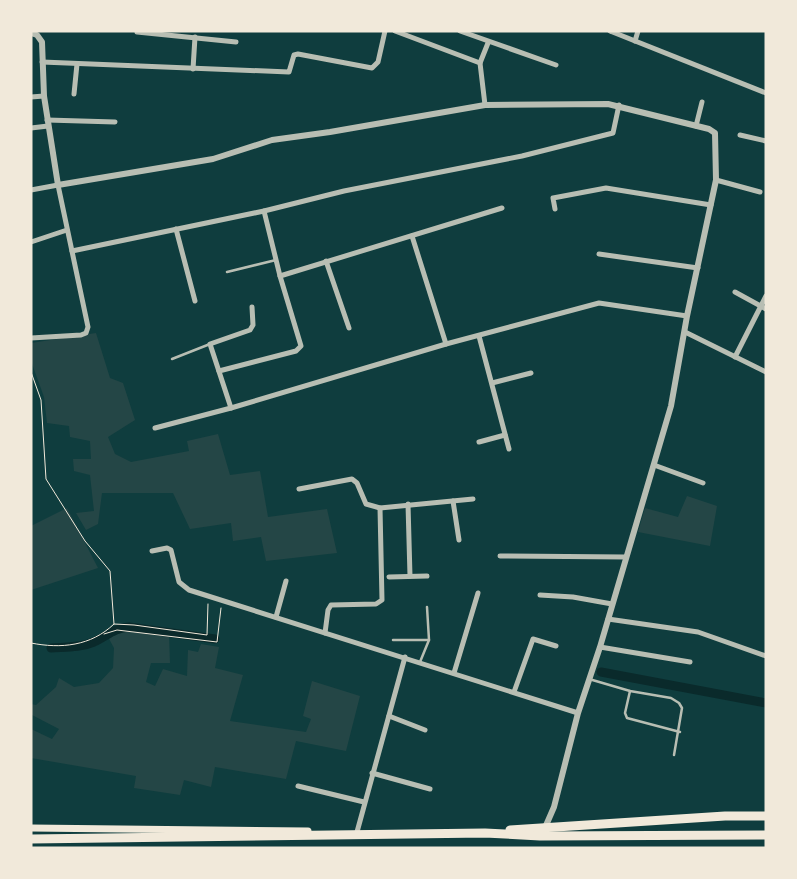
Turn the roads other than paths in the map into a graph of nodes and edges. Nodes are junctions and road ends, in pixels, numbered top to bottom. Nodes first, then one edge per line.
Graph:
1 (385, 31) edge
2 (395, 31) edge
3 (460, 31) edge
4 (610, 31) edge
5 (638, 31) edge
6 (137, 32) edge
7 (31, 33) edge
8 (195, 37) junction
9 (635, 41) junction
10 (236, 42) dead end
11 (488, 43) junction
12 (42, 62) junction
13 (480, 63) junction
14 (77, 64) junction
15 (556, 65) dead end
16 (193, 69) junction
17 (766, 93) edge
18 (74, 94) dead end
19 (44, 96) junction
20 (31, 97) edge
21 (702, 102) dead end
22 (485, 105) junction
23 (619, 105) junction
24 (115, 122) dead end
25 (48, 123) junction
26 (696, 126) junction
27 (31, 128) edge
28 (740, 135) dead end
29 (766, 141) edge
30 (716, 180) junction
31 (58, 186) junction
32 (31, 190) edge
33 (760, 192) dead end
34 (711, 205) junction
35 (502, 208) dead end
36 (555, 209) dead end
37 (264, 211) junction
38 (176, 229) junction
39 (67, 230) junction
40 (412, 236) junction
41 (31, 242) edge
42 (72, 252) junction
43 (599, 254) dead end
44 (276, 260) junction
45 (326, 261) junction
46 (698, 268) junction
47 (227, 272) dead end
48 (280, 276) junction
49 (735, 292) dead end
50 (766, 296) edge
51 (195, 301) dead end
52 (252, 307) dead end
53 (763, 308) edge
54 (687, 316) junction
55 (349, 328) dead end
56 (685, 332) junction
57 (479, 336) junction
58 (31, 338) edge
59 (210, 344) junction
60 (446, 344) junction
61 (735, 357) junction
62 (172, 359) dead end
63 (219, 371) junction
64 (766, 372) edge
65 (531, 373) dead end
66 (492, 383) junction
67 (231, 408) junction
68 (155, 428) dead end
69 (506, 435) junction
70 (479, 442) dead end
71 (509, 449) dead end
72 (654, 465) junction
73 (703, 483) dead end
74 (299, 489) dead end
75 (473, 499) dead end
76 (453, 501) junction
77 (408, 504) junction
78 (380, 508) junction
79 (459, 540) dead end
80 (152, 551) dead end
81 (500, 556) dead end
82 (625, 557) junction
83 (410, 576) junction
84 (427, 576) dead end
85 (389, 577) dead end
86 (286, 581) dead end
87 (478, 593) dead end
88 (540, 595) dead end
89 (612, 604) junction
90 (427, 607) dead end
91 (276, 617) junction
92 (608, 619) junction
93 (325, 633) junction
94 (393, 640) dead end
95 (429, 640) junction
96 (556, 646) dead end
97 (600, 647) junction
98 (766, 656) edge
99 (405, 657) junction
100 (420, 662) junction
101 (690, 662) dead end
102 (454, 673) junction
103 (589, 679) junction
104 (630, 691) junction
105 (514, 692) junction
106 (578, 713) junction
107 (389, 716) junction
108 (425, 730) dead end
109 (680, 732) junction
110 (674, 756) dead end
111 (372, 773) junction
112 (298, 786) dead end
113 (430, 789) dead end
114 (364, 802) junction
115 (766, 816) edge
116 (31, 828) edge
117 (357, 832) junction
118 (485, 834) junction
119 (542, 834) junction
120 (766, 834) edge
121 (31, 839) edge

1 - 16 street
2 - 13 street
3 - 11 street
4 - 9 street
5 - 9 street
6 - 8 street
7 - 12 street
8 - 10 street
8 - 16 street
9 - 17 street
11 - 13 street
11 - 15 street
12 - 14 street
12 - 19 street
13 - 22 street
14 - 16 street
14 - 18 street
19 - 20 street
19 - 25 street
21 - 26 street
22 - 23 street
22 - 31 street
23 - 26 street
23 - 37 street
24 - 25 street
25 - 27 street
25 - 31 street
26 - 30 street
28 - 29 street
30 - 33 street
30 - 34 street
31 - 32 street
31 - 39 street
34 - 36 street
34 - 46 street
35 - 40 street
37 - 38 street
37 - 44 street
38 - 42 street
38 - 51 street
39 - 41 street
39 - 42 street
40 - 45 street
40 - 60 street
42 - 58 street
43 - 46 street
44 - 47 lane
44 - 48 street
45 - 48 street
45 - 55 street
46 - 54 street
48 - 63 street
49 - 53 street
50 - 53 street
52 - 59 street
53 - 61 street
54 - 56 street
54 - 57 street
56 - 61 street
56 - 72 street
57 - 60 street
57 - 66 street
59 - 62 lane
59 - 63 street
60 - 67 street
61 - 64 street
63 - 67 street
65 - 66 street
66 - 69 street
67 - 68 street
69 - 70 street
69 - 71 street
72 - 73 street
72 - 82 street
74 - 78 street
75 - 76 street
76 - 77 street
76 - 79 street
77 - 78 street
77 - 83 street
78 - 93 street
80 - 91 street
81 - 82 street
82 - 89 street
83 - 84 street
83 - 85 street
86 - 91 street
87 - 102 street
88 - 89 street
89 - 92 street
90 - 95 lane
91 - 93 street
92 - 97 street
92 - 98 street
93 - 99 street
94 - 95 lane
95 - 100 lane
96 - 105 street
97 - 101 street
97 - 103 street
99 - 100 street
99 - 107 street
100 - 102 street
102 - 105 street
103 - 104 lane
103 - 106 street
104 - 109 lane
104 - 109 lane
105 - 106 street
106 - 119 street
107 - 108 street
107 - 111 street
109 - 110 lane
111 - 113 street
111 - 114 street
112 - 114 street
114 - 117 street
115 - 118 highway
116 - 117 main road
117 - 119 main road
118 - 120 highway
118 - 121 highway
119 - 120 main road

